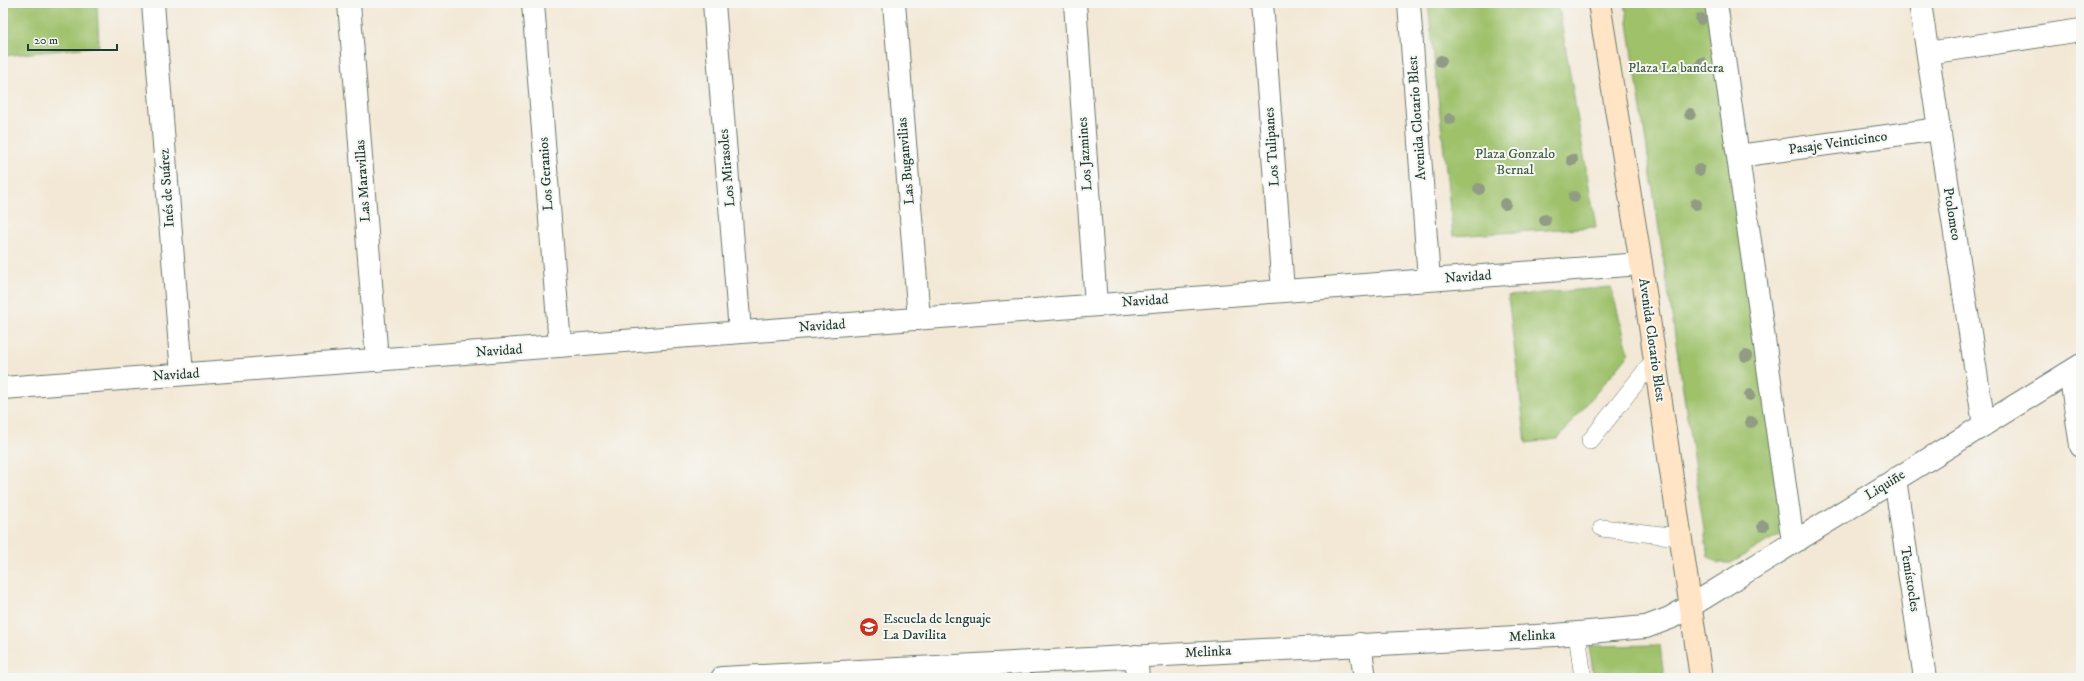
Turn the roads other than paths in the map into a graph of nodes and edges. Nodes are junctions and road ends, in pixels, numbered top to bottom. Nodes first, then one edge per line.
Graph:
1 (153, 3) edge
2 (349, 3) edge
3 (533, 3) edge
4 (714, 3) edge
5 (894, 3) edge
6 (1075, 3) edge
7 (1262, 3) edge
8 (1409, 3) edge
9 (1599, 3) edge
10 (1716, 3) edge
11 (1920, 3) edge
12 (2081, 30) edge
13 (1928, 53) junction
14 (1939, 129) junction
15 (1738, 156) junction
16 (1641, 264) junction
17 (1429, 280) junction
18 (1283, 291) junction
19 (1096, 305) junction
20 (919, 319) junction
21 (740, 332) junction
22 (560, 346) junction
23 (377, 360) junction
24 (1654, 360) junction
25 (2075, 368) edge
26 (182, 374) junction
27 (3, 388) edge
28 (1984, 425) junction
29 (1590, 441) dead end
30 (2081, 446) edge
31 (1895, 479) junction
32 (1602, 528) dead end
33 (1679, 537) junction
34 (1793, 542) junction
35 (1689, 607) junction
36 (1577, 633) junction
37 (1360, 644) junction
38 (1136, 656) junction
39 (945, 672) edge
40 (759, 677) edge
41 (722, 678) edge
42 (1138, 678) edge
43 (1365, 678) edge
44 (1583, 678) edge
45 (1701, 678) edge
46 (1925, 678) edge

1 - 26 street, Inés de Suárez
2 - 23 street, Las Maravillas
3 - 22 street, Los Geranios
4 - 21 street, Los Mirasoles
5 - 20 street, Las Buganvilias
6 - 19 street, Los Jazmines
7 - 18 street, Los Tulipanes
8 - 17 street, Avenida Clotario Blest
9 - 16 main road, Avenida Clotario Blest
10 - 15 street
11 - 13 street, Ptolomeo
12 - 13 street
13 - 14 street, Ptolomeo
14 - 15 street, Pasaje Veinticinco
14 - 28 street, Ptolomeo
15 - 34 street
16 - 17 street, Navidad
16 - 24 main road, Avenida Clotario Blest
17 - 18 street, Navidad
18 - 19 street, Navidad
19 - 20 street, Navidad
20 - 21 street, Navidad
21 - 22 street, Navidad
22 - 23 street, Navidad
23 - 26 street, Navidad
24 - 29 lane
24 - 33 main road, Avenida Clotario Blest
25 - 28 street, Liquiñe
25 - 30 street
26 - 27 street, Navidad
28 - 31 street, Liquiñe
31 - 34 street, Liquiñe
31 - 46 street, Temístocles
32 - 33 lane
33 - 35 main road, Avenida Clotario Blest
34 - 35 street, Liquiñe
35 - 36 street, Melinka
35 - 45 main road, Avenida Clotario Blest
36 - 37 street, Melinka
36 - 44 lane
37 - 38 street, Melinka
37 - 43 street
38 - 39 street, Melinka
38 - 42 street
39 - 40 street, Melinka
40 - 41 street, Melinka

